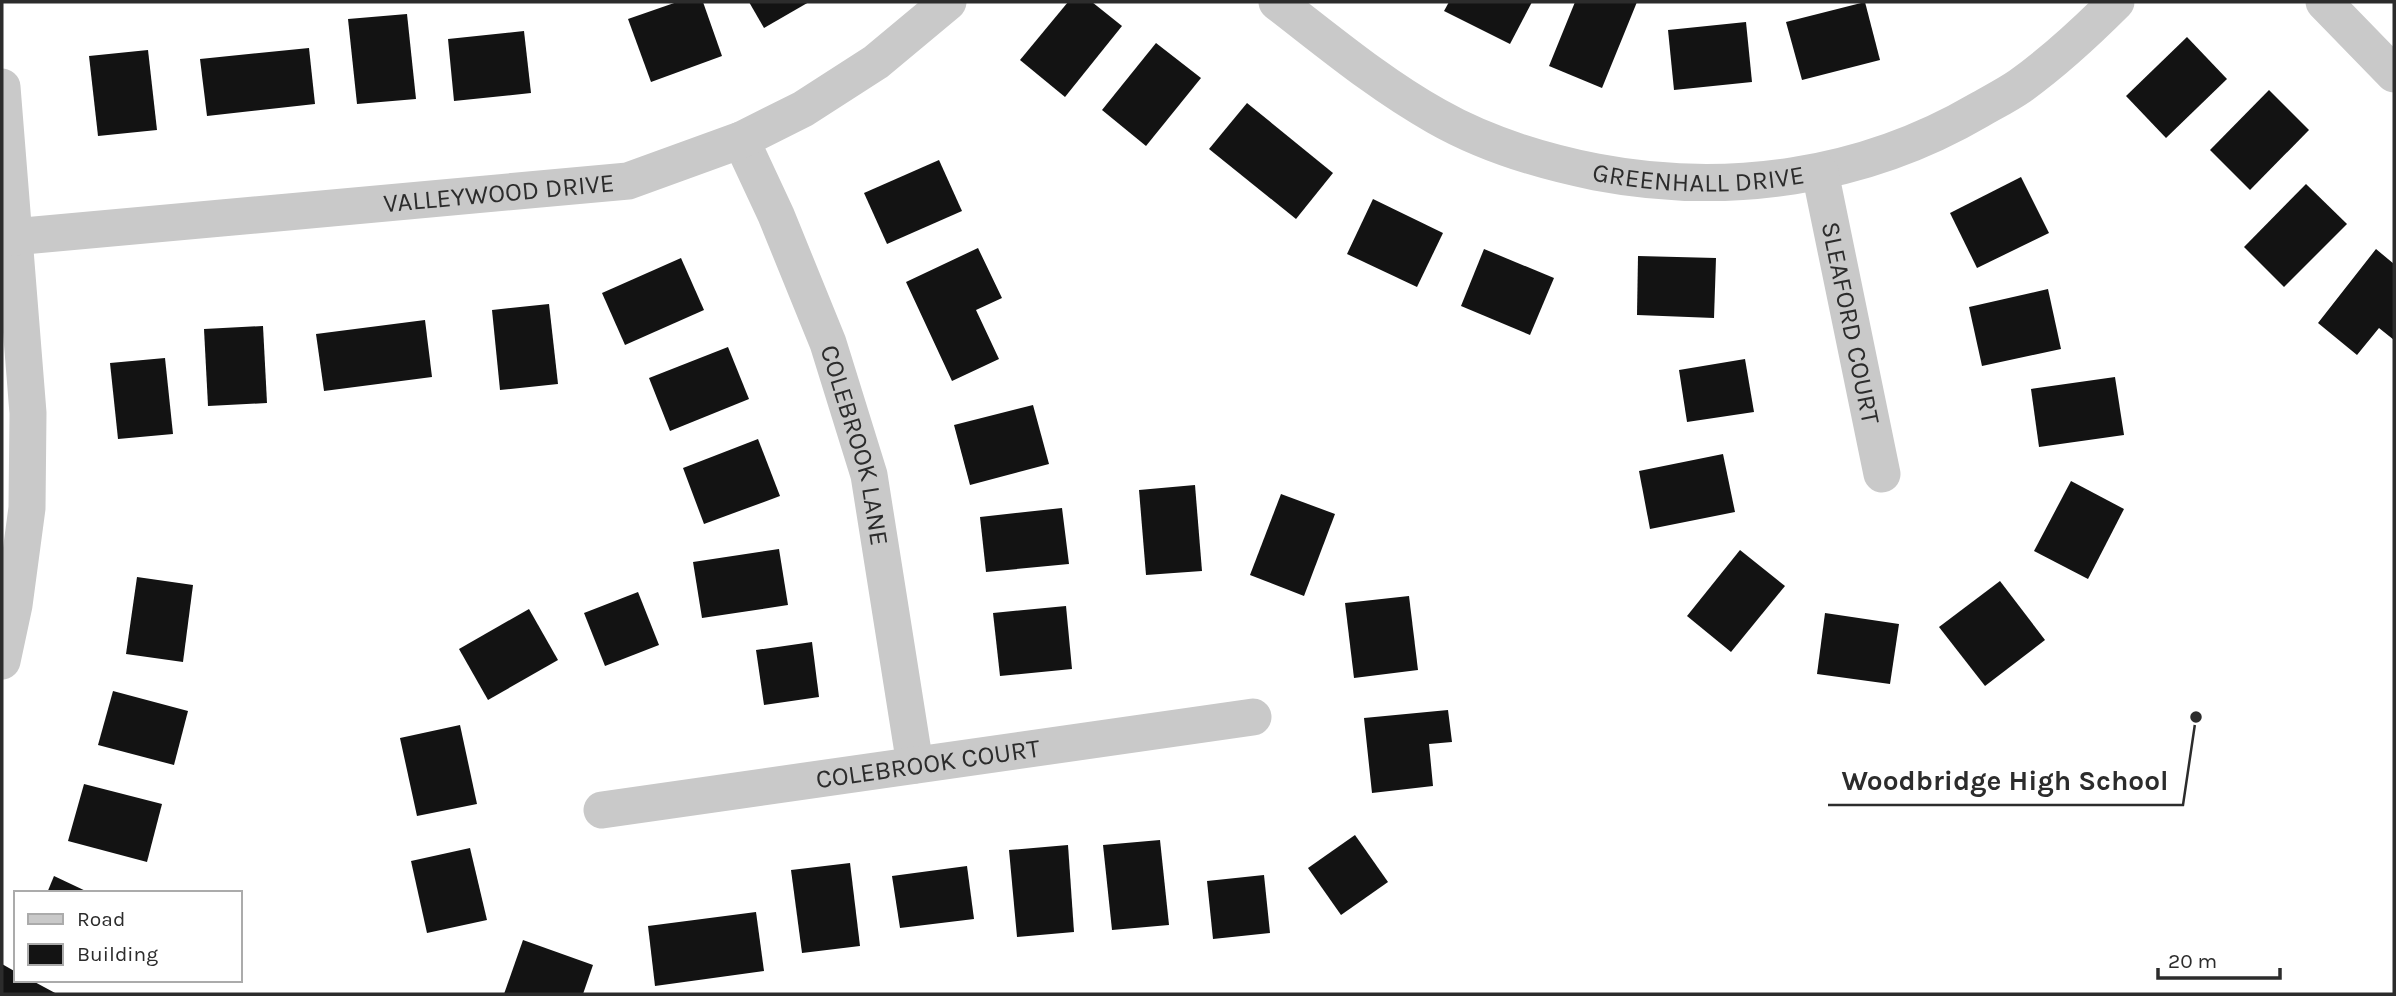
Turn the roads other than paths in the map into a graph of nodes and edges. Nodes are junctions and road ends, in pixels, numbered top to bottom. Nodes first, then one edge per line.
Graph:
1 (948, 2) edge
2 (1277, 2) edge
3 (2116, 2) edge
4 (2325, 2) edge
5 (2394, 74) edge
6 (2, 88) edge
7 (741, 140) junction
8 (1819, 172) junction
9 (8, 238) edge
10 (1882, 474) dead end
11 (2, 661) edge
12 (1253, 717) dead end
13 (915, 765) junction
14 (601, 810) dead end

1 - 7 street, VALLEYWOOD DRIVE
2 - 8 street, GREENHALL DRIVE
3 - 8 street, GREENHALL DRIVE
4 - 5 street
6 - 9 street
7 - 9 street, VALLEYWOOD DRIVE
7 - 13 street, COLEBROOK LANE
8 - 10 street, SLEAFORD COURT
9 - 11 street
12 - 13 street, COLEBROOK COURT
13 - 14 street, COLEBROOK COURT

